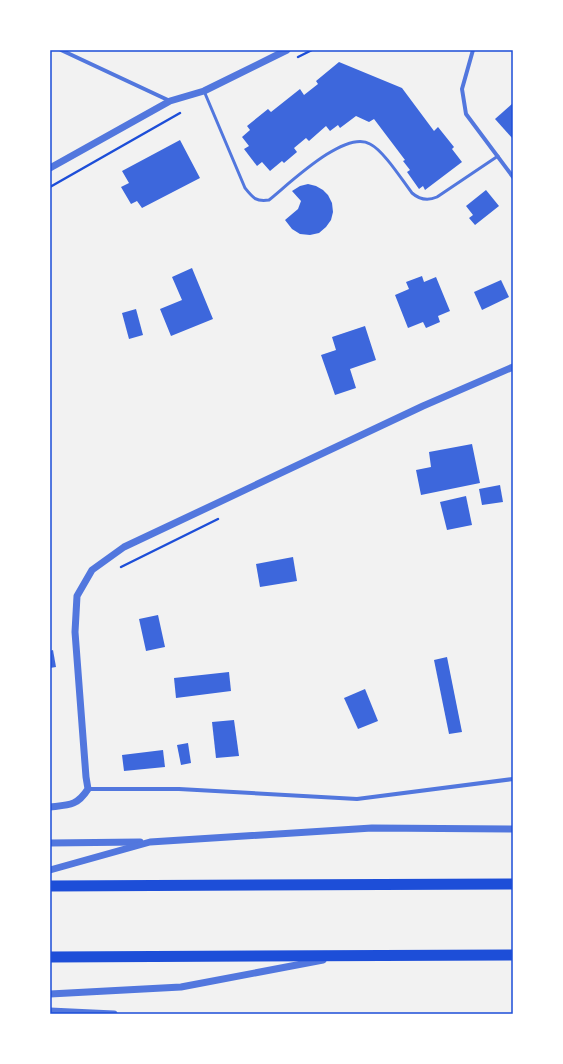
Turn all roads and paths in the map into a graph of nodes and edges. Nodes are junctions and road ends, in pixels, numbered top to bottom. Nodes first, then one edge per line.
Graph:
1 (61, 50) edge
2 (287, 50) edge
3 (312, 50) edge
4 (473, 50) edge
5 (291, 60) dead end
6 (204, 91) junction
7 (170, 101) junction
8 (184, 112) dead end
9 (498, 156) junction
10 (50, 168) edge
11 (513, 177) edge
12 (50, 187) edge
13 (513, 367) edge
14 (513, 779) edge
15 (88, 789) junction
16 (50, 807) edge
17 (513, 829) edge
18 (150, 842) junction
19 (50, 843) edge
20 (50, 870) edge
21 (513, 884) edge
22 (50, 886) edge
23 (513, 955) edge
24 (344, 956) junction
25 (50, 957) edge
26 (50, 994) edge
27 (50, 1011) edge
28 (114, 1014) edge

1 - 7 street
2 - 6 street
3 - 5 path
4 - 9 street
6 - 7 street
6 - 9 lane
7 - 10 street
8 - 12 path
9 - 11 street
13 - 15 street
14 - 15 street
15 - 16 street
17 - 18 street
18 - 19 street
18 - 20 street
21 - 22 highway
23 - 24 highway
24 - 25 highway
24 - 26 street
27 - 28 street

